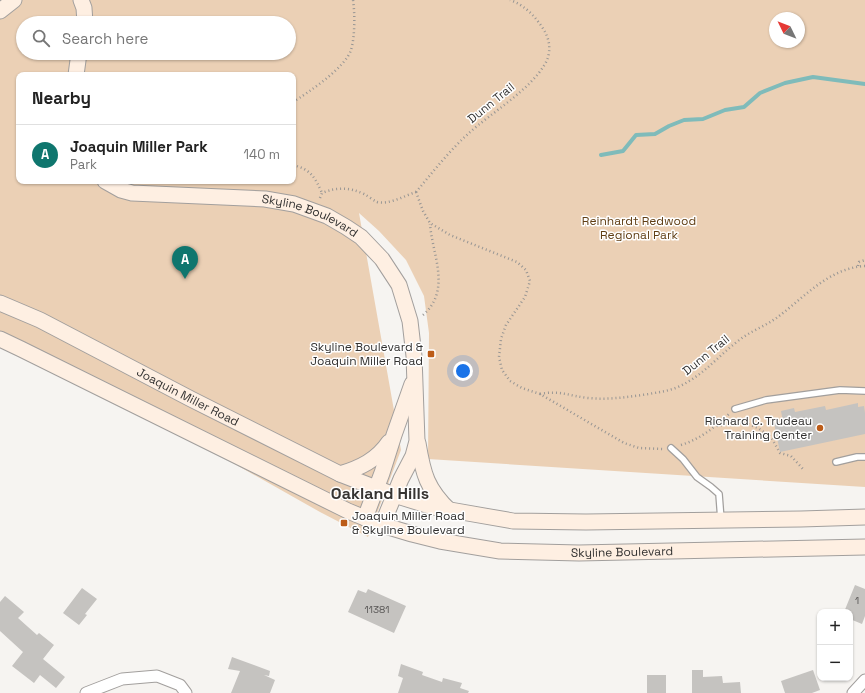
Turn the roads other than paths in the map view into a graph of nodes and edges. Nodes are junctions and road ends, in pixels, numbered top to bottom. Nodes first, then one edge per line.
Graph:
1 (14, 0) edge
2 (81, 0) edge
3 (0, 11) edge
4 (85, 16) edge
5 (79, 60) edge
6 (77, 72) edge
7 (110, 184) edge
8 (0, 303) edge
9 (0, 339) edge
10 (414, 376) junction
11 (865, 391) edge
12 (735, 409) road end
13 (394, 434) junction
14 (418, 441) junction
15 (671, 448) road end
16 (865, 457) edge
17 (836, 462) dead end
18 (340, 474) junction
19 (376, 489) junction
20 (394, 495) junction
21 (450, 511) junction
22 (865, 517) edge
23 (365, 518) junction
24 (721, 520) junction
25 (382, 525) junction
26 (865, 547) edge
27 (865, 680) edge
28 (86, 693) edge
29 (186, 693) edge
30 (853, 693) edge

1 - 3 main road
2 - 4 main road
5 - 6 main road
7 - 10 main road, Skyline Boulevard
8 - 18 main road, Joaquin Miller Road
9 - 23 main road
10 - 13 main road, Skyline Boulevard
10 - 14 main road, Skyline Boulevard
11 - 12 lane
13 - 18 main road
13 - 19 main road, Skyline Boulevard
14 - 20 main road, Skyline Boulevard
14 - 21 main road
15 - 24 lane
16 - 17 lane
18 - 19 main road, Joaquin Miller Road
19 - 20 main road
19 - 23 main road, Skyline Boulevard
20 - 21 main road
20 - 25 main road, Skyline Boulevard
21 - 24 main road
22 - 24 main road
23 - 25 main road, Skyline Boulevard
25 - 26 main road, Skyline Boulevard
27 - 30 street
28 - 29 street

